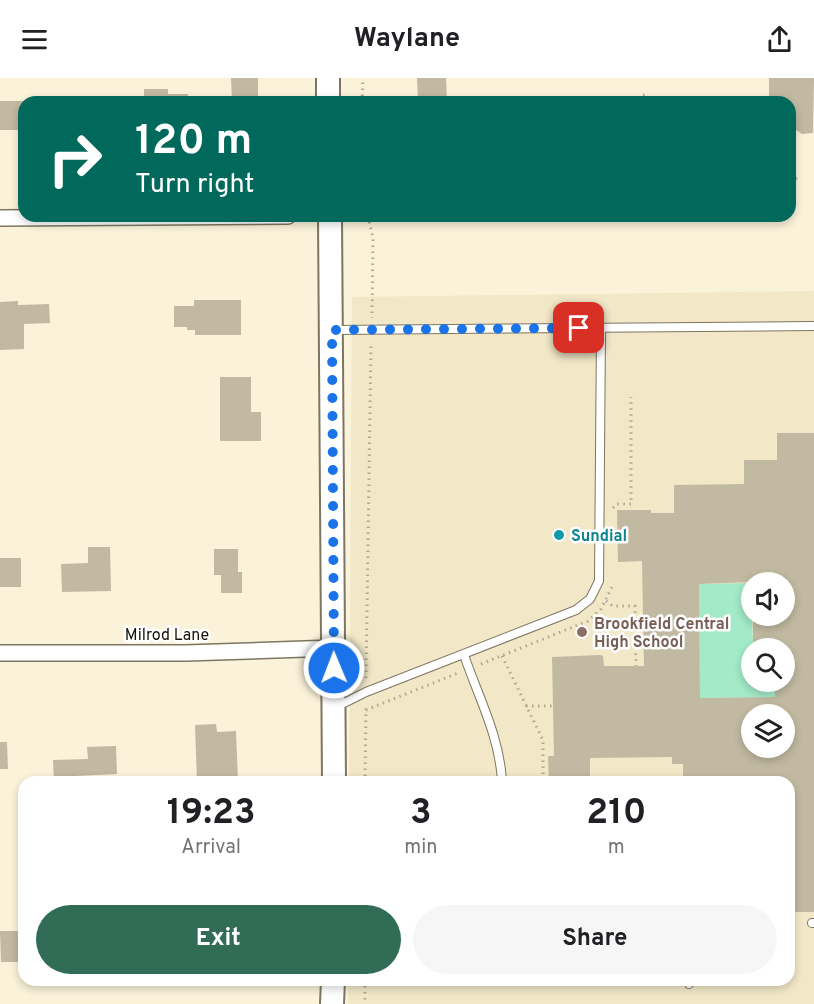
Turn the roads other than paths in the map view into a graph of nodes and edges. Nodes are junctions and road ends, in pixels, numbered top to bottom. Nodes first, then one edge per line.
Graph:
1 (328, 78) edge
2 (328, 96) edge
3 (0, 218) edge
4 (18, 218) edge
5 (330, 222) edge
6 (814, 326) edge
7 (601, 328) junction
8 (332, 330) junction
9 (334, 648) junction
10 (0, 653) edge
11 (464, 654) junction
12 (335, 707) junction
13 (334, 776) edge
14 (502, 776) edge
15 (333, 986) edge
16 (333, 1004) edge

1 - 2 street
3 - 4 street
5 - 8 street
6 - 7 lane
7 - 8 lane
7 - 11 lane
8 - 9 street
9 - 10 street, Milrod Lane
9 - 12 street
11 - 12 lane
11 - 14 lane
12 - 13 street
15 - 16 street

